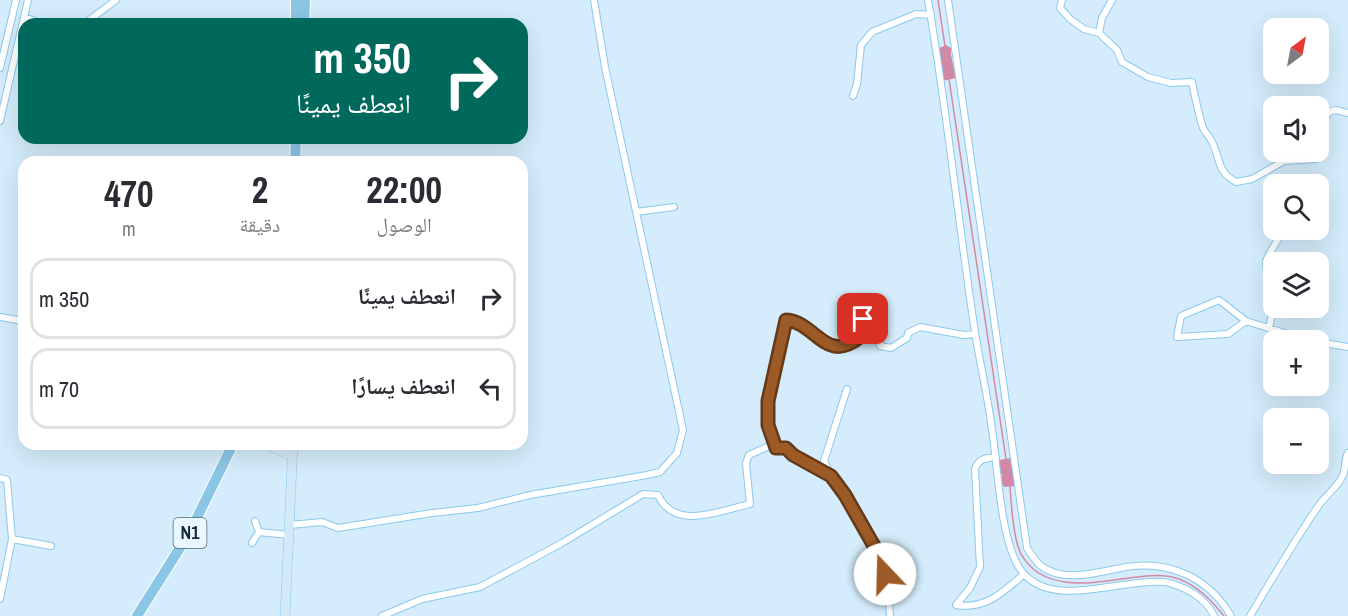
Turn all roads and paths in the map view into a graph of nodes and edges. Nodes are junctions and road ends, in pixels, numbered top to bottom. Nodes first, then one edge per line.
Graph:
1 (16, 0) edge
2 (28, 0) edge
3 (116, 0) edge
4 (296, 0) edge
5 (305, 0) edge
6 (594, 0) edge
7 (928, 0) edge
8 (948, 0) edge
9 (1062, 0) edge
10 (1112, 0) edge
11 (931, 15) junction
12 (24, 17) edge
13 (92, 18) edge
14 (296, 18) edge
15 (304, 18) edge
16 (1099, 33) junction
17 (18, 43) edge
18 (0, 68) edge
19 (853, 96) dead end
20 (1348, 113) edge
21 (0, 121) edge
22 (674, 207) dead end
23 (636, 212) junction
24 (0, 317) edge
25 (1271, 318) edge
26 (863, 319) dead end
27 (18, 320) edge
28 (1246, 321) junction
29 (1269, 328) junction
30 (1275, 330) edge
31 (975, 334) junction
32 (880, 340) dead end
33 (1329, 344) edge
34 (1348, 347) edge
35 (847, 388) dead end
36 (776, 448) junction
37 (230, 450) edge
38 (278, 450) edge
39 (293, 450) edge
40 (1348, 453) edge
41 (293, 456) junction
42 (996, 457) junction
43 (831, 476) junction
44 (0, 478) edge
45 (255, 521) dead end
46 (289, 530) junction
47 (259, 532) junction
48 (12, 539) junction
49 (252, 543) dead end
50 (51, 546) dead end
51 (1024, 574) junction
52 (0, 599) edge
53 (137, 616) edge
54 (285, 616) edge
55 (382, 616) edge
56 (890, 616) edge
57 (1214, 616) edge
58 (1231, 616) edge
59 (1250, 616) edge

1 - 18 street
2 - 12 street
3 - 13 street
4 - 14 highway
5 - 15 highway
6 - 23 street
7 - 11 street
8 - 58 street
9 - 16 street
10 - 16 street
11 - 19 street
11 - 31 street
16 - 20 street
17 - 21 street
22 - 23 street
23 - 46 street
24 - 27 street
25 - 29 street
26 - 36 street
28 - 28 street
28 - 29 street
29 - 30 street
31 - 32 street
31 - 42 street
33 - 34 street
35 - 43 street
36 - 43 street
36 - 55 street
37 - 53 highway, N1
38 - 41 main road
39 - 41 main road
40 - 59 street
41 - 46 main road
42 - 51 street
42 - 51 street
43 - 56 street
44 - 48 street
45 - 47 street
46 - 47 street
46 - 54 main road
47 - 49 street
48 - 50 street
48 - 52 street
51 - 57 street

